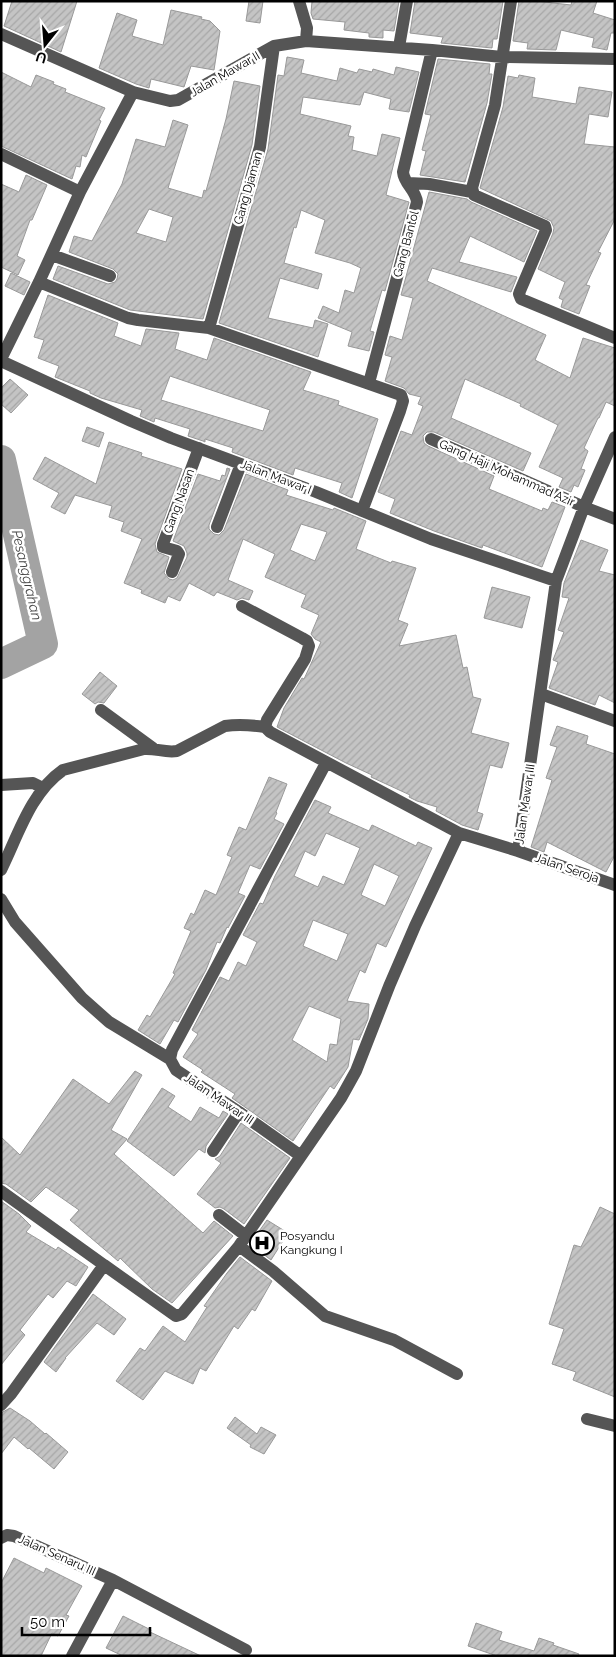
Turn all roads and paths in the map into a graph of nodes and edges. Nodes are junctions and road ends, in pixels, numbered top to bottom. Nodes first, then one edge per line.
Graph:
1 (299, 1) edge
2 (406, 1) edge
3 (511, 1) edge
4 (1, 34) edge
5 (306, 41) junction
6 (274, 46) junction
7 (399, 47) junction
8 (432, 50) junction
9 (502, 57) junction
10 (615, 60) edge
11 (133, 92) junction
12 (1, 154) edge
13 (408, 183) junction
14 (80, 192) junction
15 (472, 192) junction
16 (52, 255) junction
17 (110, 276) dead end
18 (39, 282) junction
19 (209, 328) junction
20 (615, 338) edge
21 (1, 360) edge
22 (369, 383) junction
23 (615, 438) edge
24 (431, 439) dead end
25 (199, 448) junction
26 (241, 464) junction
27 (584, 508) junction
28 (362, 511) junction
29 (615, 519) edge
30 (217, 527) dead end
31 (172, 572) dead end
32 (556, 581) junction
33 (242, 606) dead end
34 (541, 694) junction
35 (101, 710) dead end
36 (615, 721) edge
37 (265, 727) junction
38 (153, 748) junction
39 (326, 763) junction
40 (1, 785) edge
41 (43, 788) junction
42 (459, 833) junction
43 (518, 851) junction
44 (1, 870) edge
45 (615, 885) edge
46 (1, 899) edge
47 (170, 1058) junction
48 (239, 1112) junction
49 (213, 1151) dead end
50 (301, 1156) junction
51 (1, 1191) edge
52 (218, 1215) dead end
53 (242, 1241) junction
54 (104, 1265) junction
55 (457, 1374) dead end
56 (6, 1391) edge
57 (1, 1405) edge
58 (587, 1419) dead end
59 (615, 1426) edge
60 (1, 1538) edge
61 (112, 1580) junction
62 (246, 1650) dead end
63 (72, 1656) edge

1 - 5 street
2 - 7 street
3 - 9 street
4 - 11 street, Jalan Mawar II
5 - 6 street, Jalan Mawar II
5 - 7 street, Jalan Mawar II
6 - 11 street, Jalan Mawar II
6 - 19 street, Gang Djaman
7 - 8 street, Jalan Mawar II
8 - 9 street, Jalan Mawar II
8 - 13 street, Gang Bantol
9 - 10 street, Jalan Mawar II
9 - 15 street
11 - 14 street
12 - 14 street
13 - 15 street
13 - 22 street, Gang Bantol
14 - 16 street
15 - 20 street
16 - 17 street
16 - 18 street
18 - 19 street
18 - 21 street
19 - 22 street
21 - 25 street, Jalan Mawar I
22 - 28 street
23 - 27 street, Jalan Mawar III
24 - 27 street, Gang Haji Mohammad Azir
25 - 26 street, Jalan Mawar I
25 - 31 street, Gang Nasan
26 - 28 street, Jalan Mawar I
26 - 30 street
27 - 29 street
27 - 32 street, Jalan Mawar III
28 - 32 street, Jalan Mawar I
32 - 34 street, Jalan Mawar III
33 - 37 street
34 - 36 street
34 - 43 street, Jalan Mawar III
35 - 38 street
37 - 38 street
37 - 39 street, Jalan Mawar III
38 - 41 street
39 - 42 street, Jalan Mawar III
39 - 47 street
40 - 41 street
41 - 44 street
42 - 43 street, Jalan Mawar III
42 - 50 street
43 - 45 street, Jalan Seroja
46 - 47 street, Jalan Mawar III
47 - 48 street, Jalan Mawar III
48 - 49 street
48 - 50 street, Jalan Mawar III
50 - 53 street
51 - 54 street
52 - 53 street
53 - 54 street
53 - 55 street
54 - 56 street
56 - 57 street
58 - 59 street
60 - 61 street, Jalan Senaru III
61 - 62 street, Jalan Senaru III
61 - 63 street

